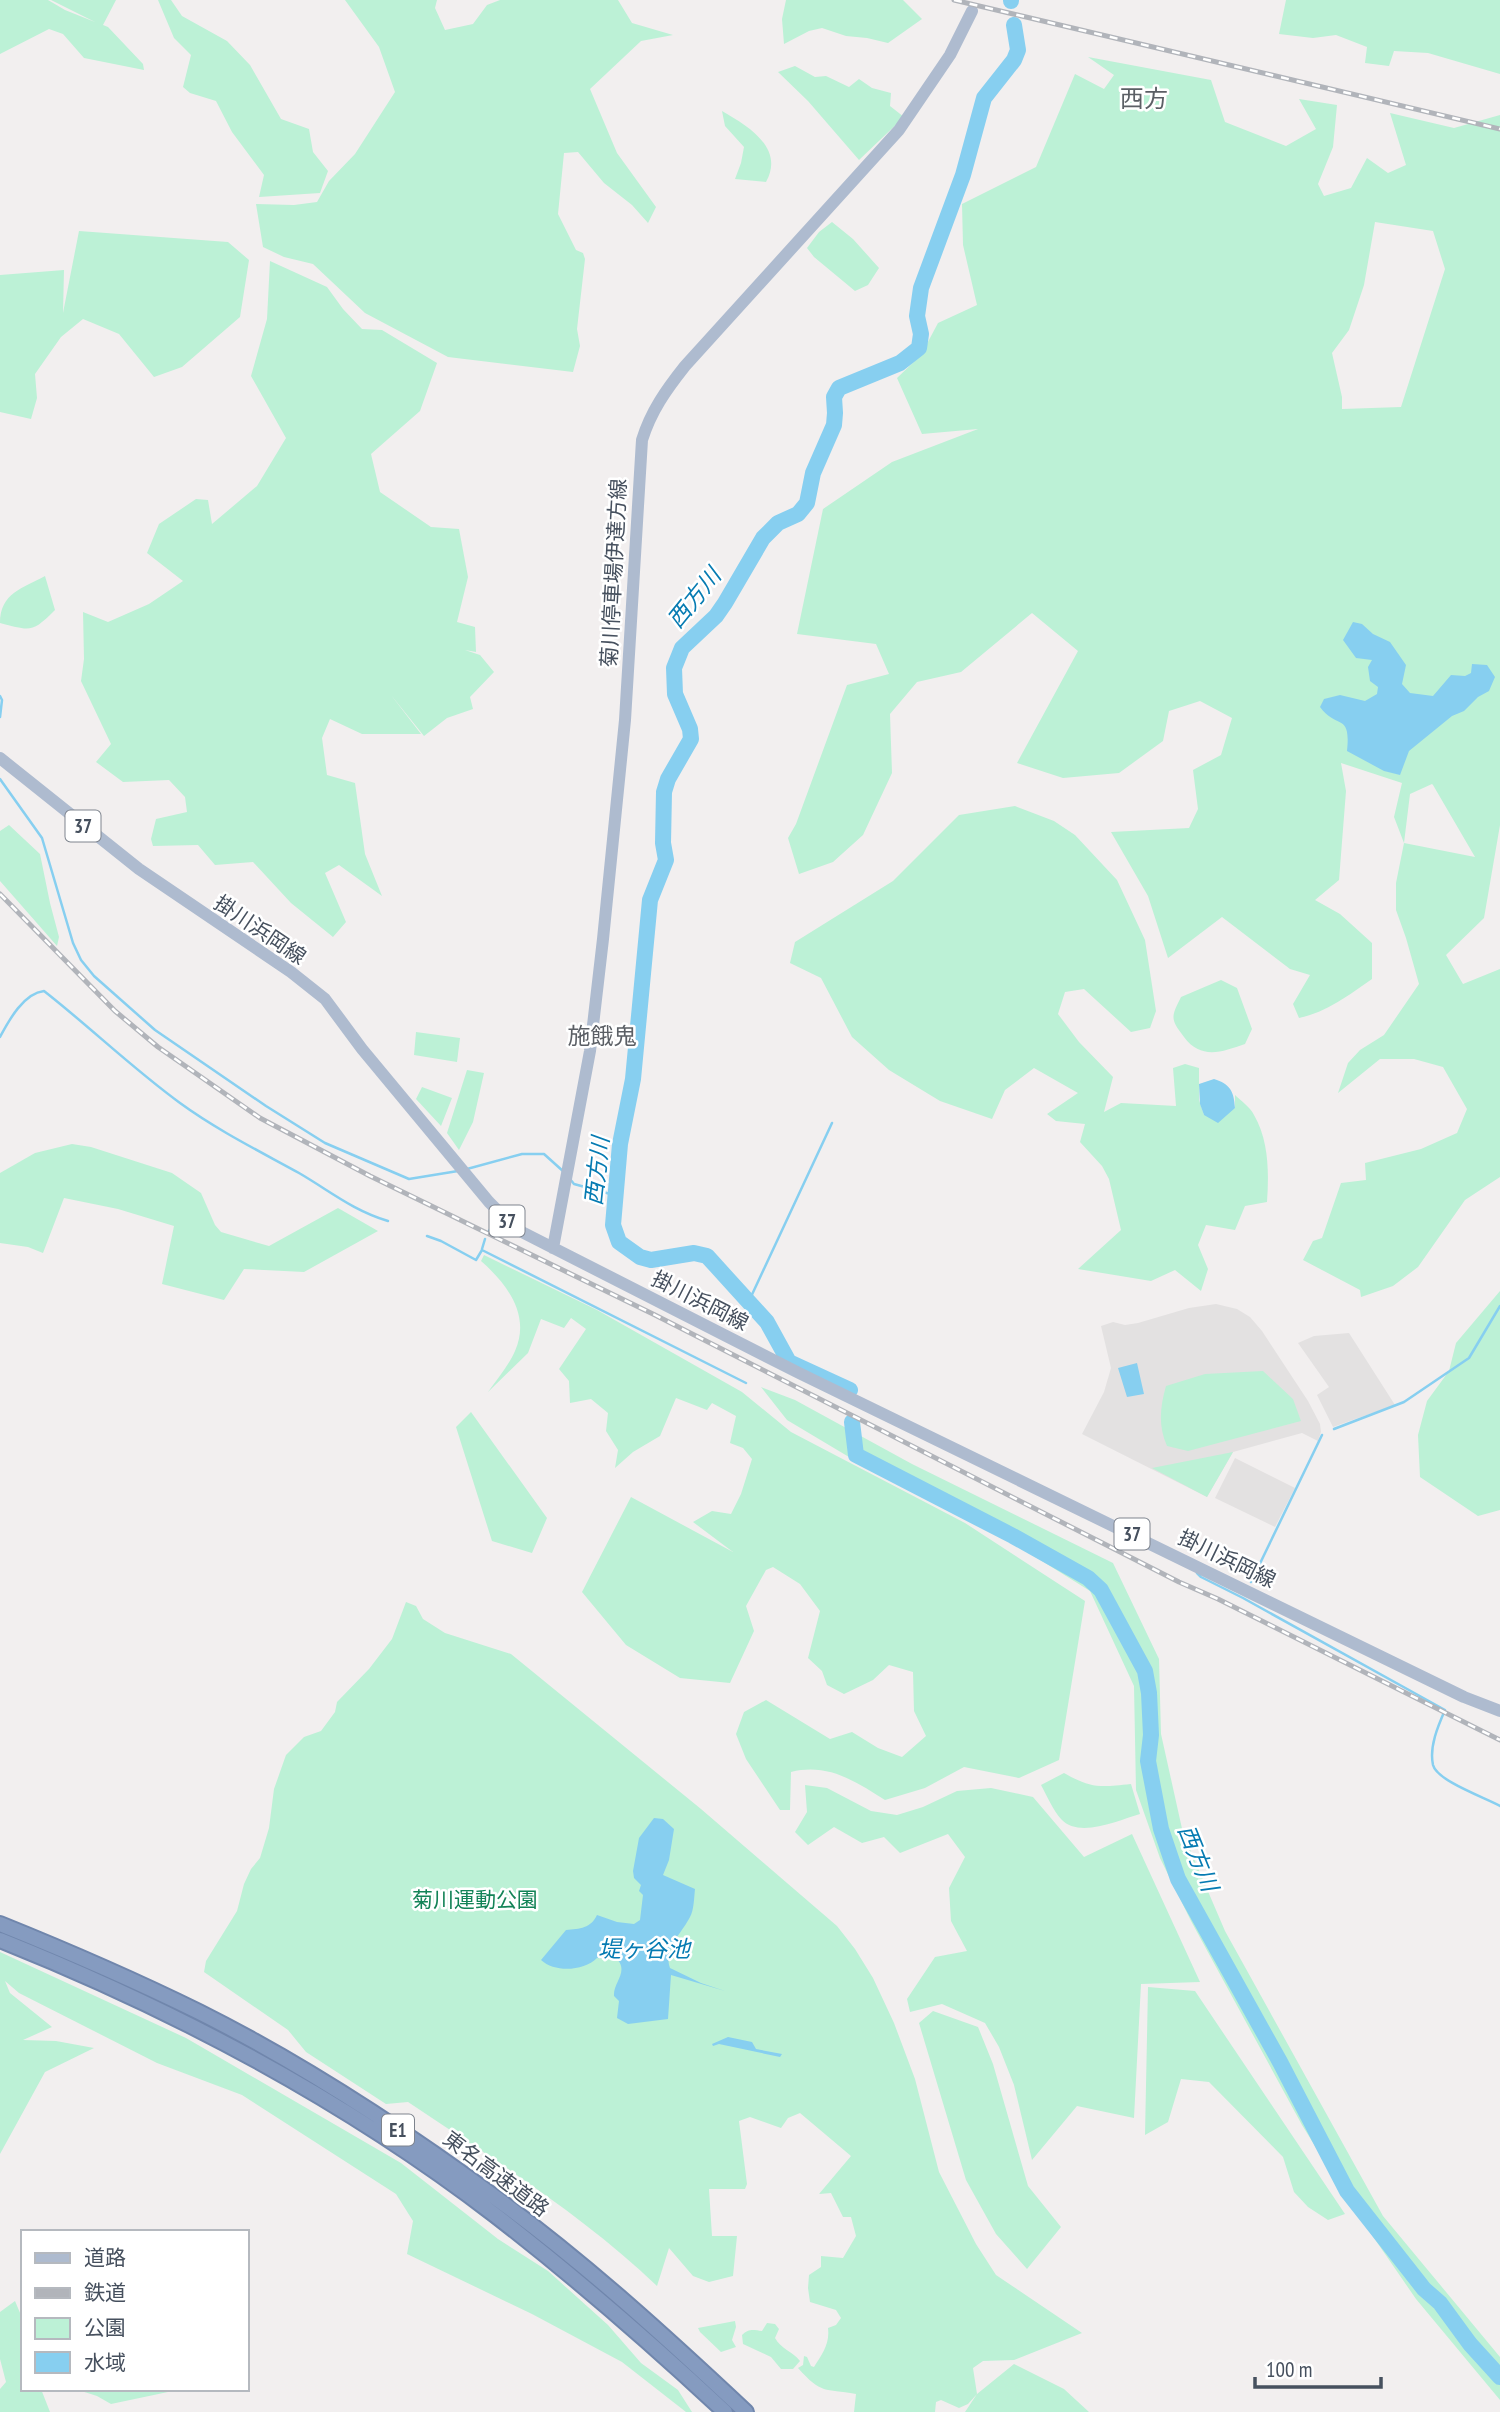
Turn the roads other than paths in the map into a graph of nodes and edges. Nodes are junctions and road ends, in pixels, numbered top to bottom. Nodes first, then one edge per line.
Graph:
1 (972, 11) dead end
2 (0, 758) edge
3 (554, 1248) junction
4 (1500, 1712) edge
5 (0, 1924) edge
6 (0, 1940) edge
7 (725, 2412) edge
8 (746, 2412) edge

1 - 3 main road, 菊川停車場伊達方線
2 - 3 main road, 掛川浜岡線 / 37
3 - 4 main road, 掛川浜岡線 / 37
5 - 8 highway, 東名高速道路 / E1
6 - 7 highway, 東名高速道路 / E1

